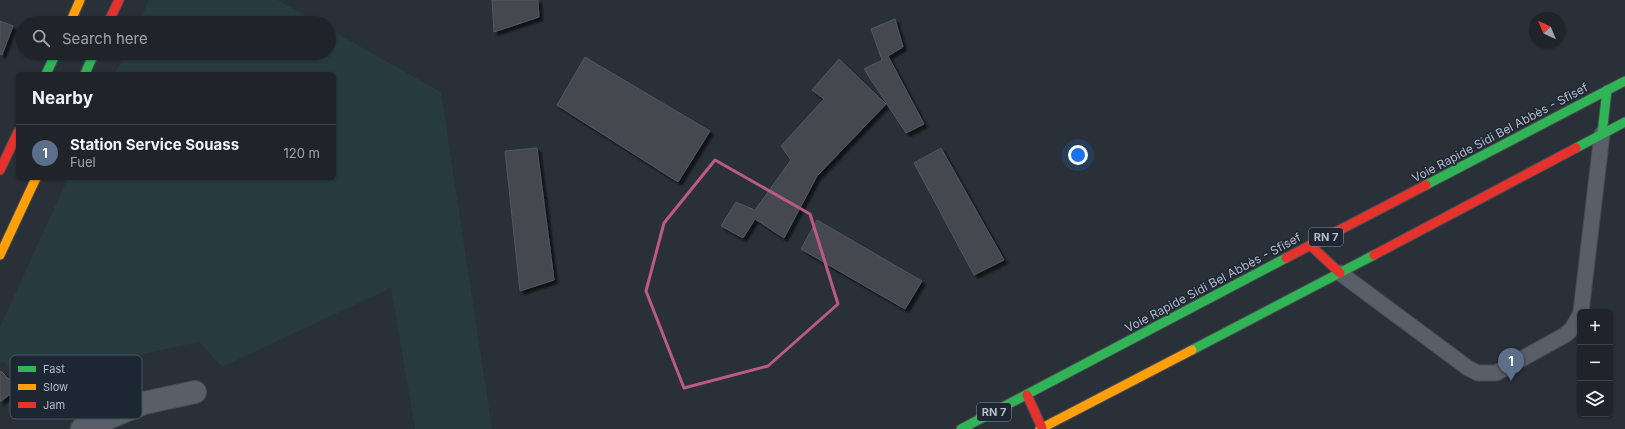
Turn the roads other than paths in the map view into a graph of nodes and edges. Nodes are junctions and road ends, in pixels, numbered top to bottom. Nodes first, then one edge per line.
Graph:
1 (80, 0) edge
2 (119, 0) edge
3 (73, 16) edge
4 (111, 16) edge
5 (53, 60) edge
6 (91, 60) edge
7 (47, 72) edge
8 (86, 72) edge
9 (1625, 81) edge
10 (1606, 90) junction
11 (1625, 122) edge
12 (1602, 134) junction
13 (16, 136) edge
14 (0, 170) edge
15 (35, 180) edge
16 (1310, 245) junction
17 (0, 256) edge
18 (1340, 273) junction
19 (1580, 309) edge
20 (1577, 319) edge
21 (195, 392) dead end
22 (1027, 395) junction
23 (142, 404) edge
24 (106, 419) edge
25 (1041, 428) edge
26 (82, 429) edge
27 (961, 429) edge

1 - 3 highway
2 - 4 highway
5 - 7 highway
6 - 8 highway
9 - 10 highway, Voie Rapide Sidi Bel Abbès - Sfisef / RN 7
10 - 12 highway
10 - 16 highway, Voie Rapide Sidi Bel Abbès - Sfisef / RN 7
11 - 12 highway
12 - 18 highway
12 - 19 lane
13 - 14 highway
15 - 17 highway
16 - 18 highway
16 - 22 highway, Voie Rapide Sidi Bel Abbès - Sfisef / RN 7
18 - 20 lane
18 - 25 highway
21 - 23 street
22 - 25 highway
22 - 27 highway, Voie Rapide Sidi Bel Abbès - Sfisef / RN 7
24 - 26 street

